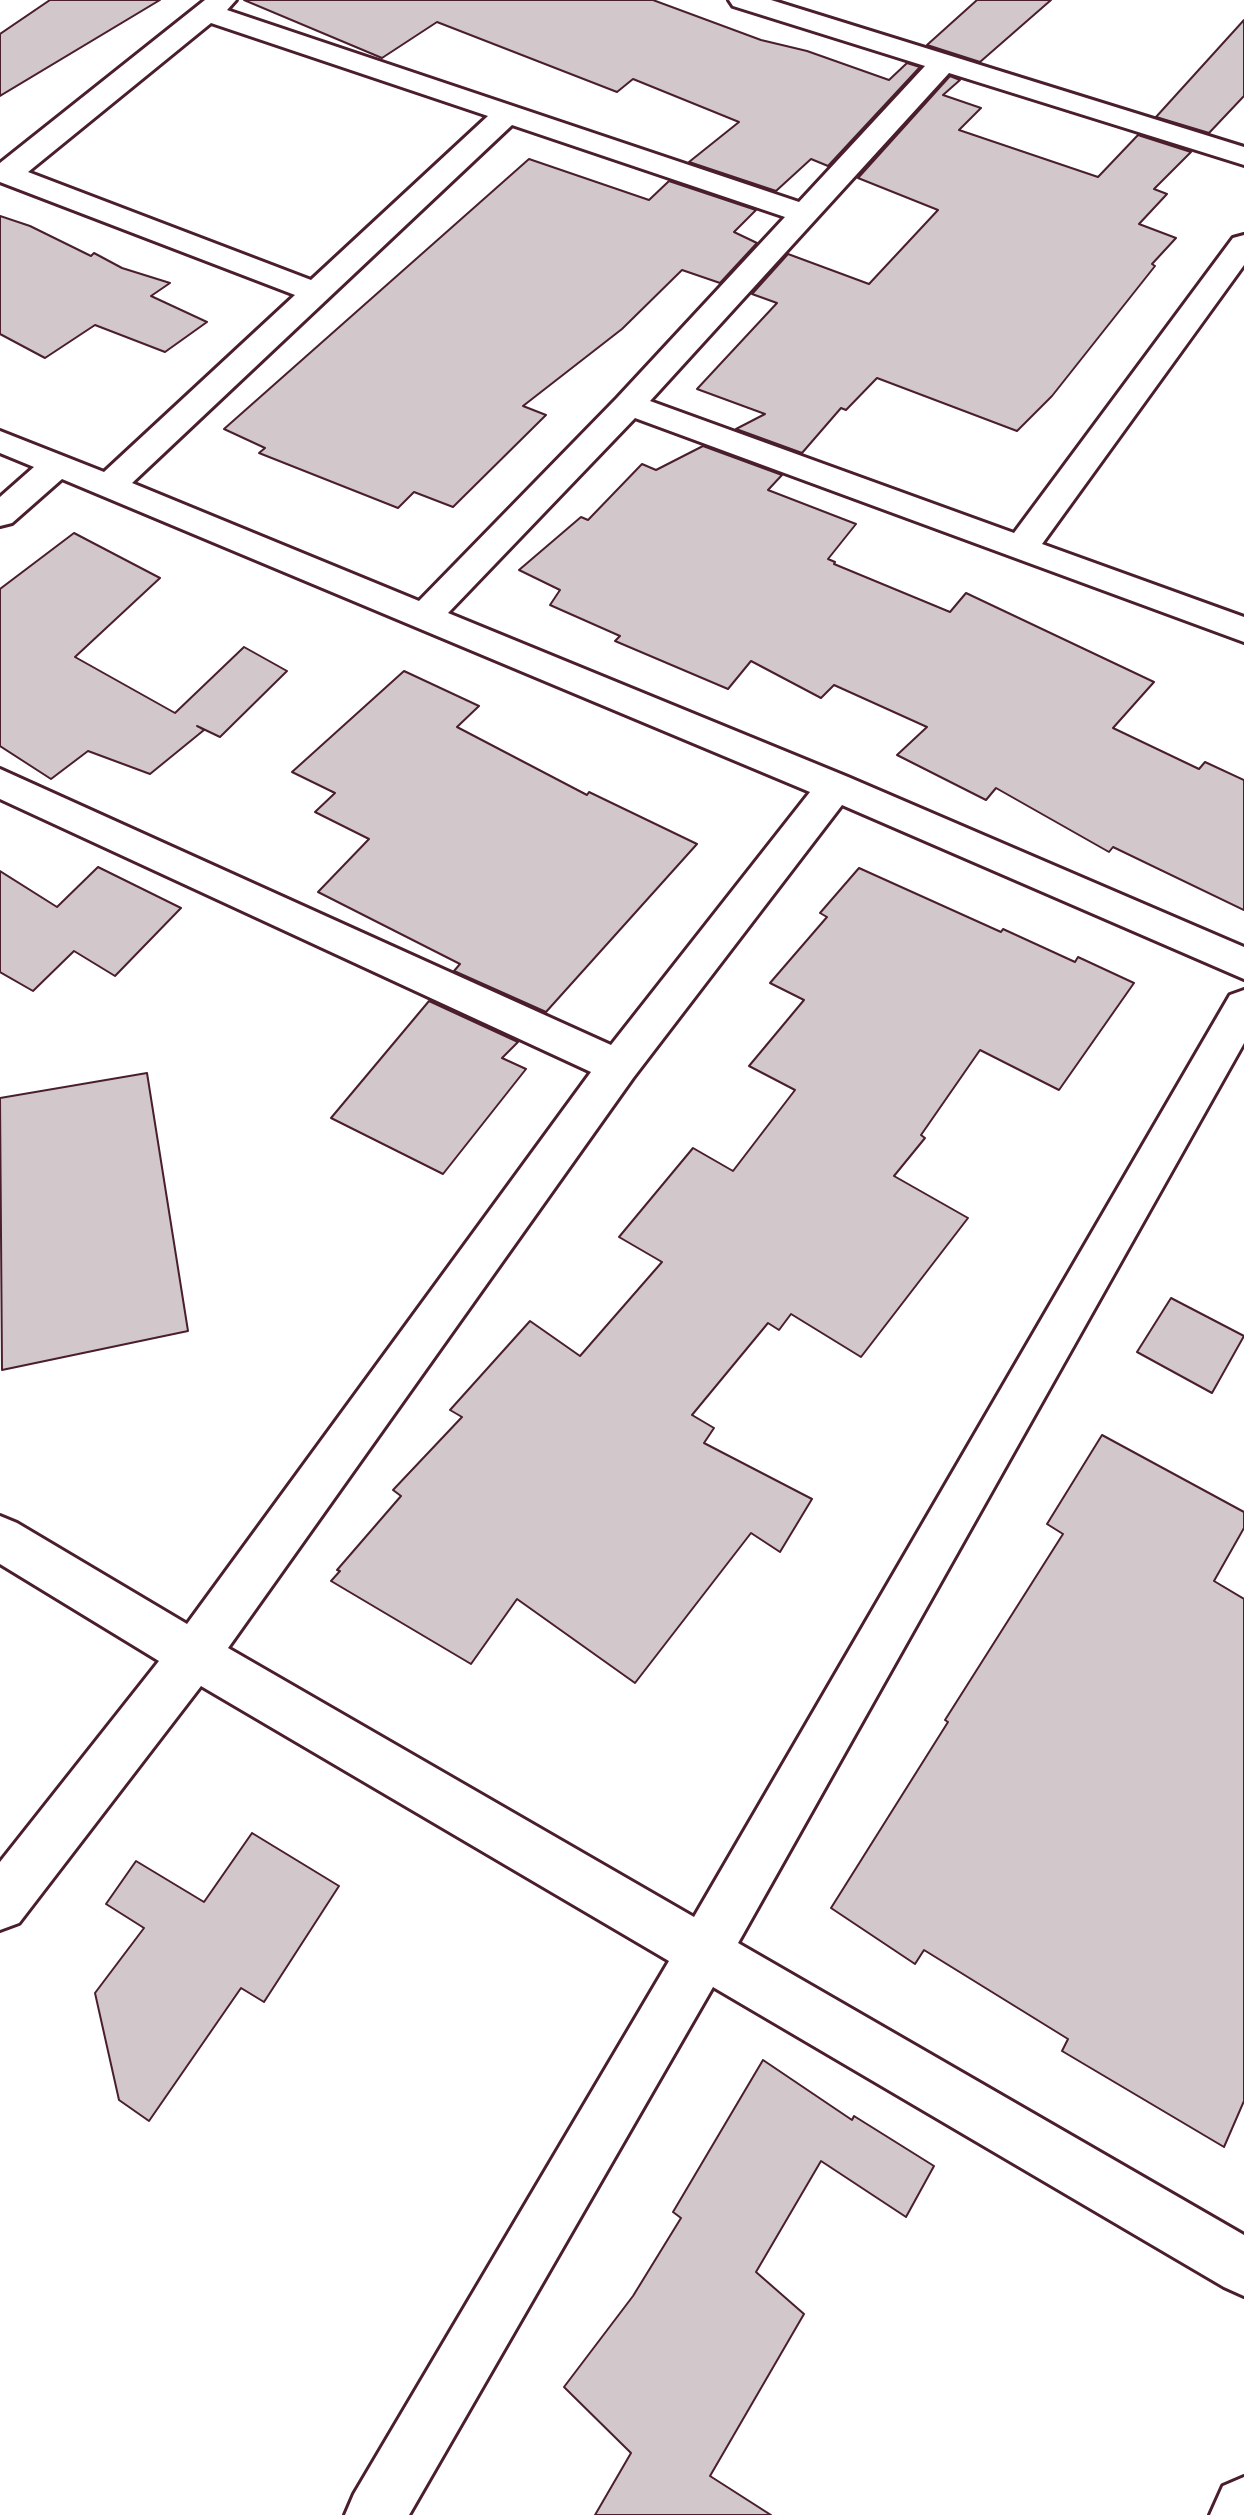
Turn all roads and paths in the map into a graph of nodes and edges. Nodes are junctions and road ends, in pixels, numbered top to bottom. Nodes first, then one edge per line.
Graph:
1 (743, 0) edge
2 (214, 6) edge
3 (943, 63) junction
4 (507, 114) junction
5 (1244, 156) edge
6 (4, 174) edge
7 (805, 214) junction
8 (1244, 244) edge
9 (315, 292) junction
10 (629, 405) junction
11 (0, 441) edge
12 (57, 465) junction
13 (108, 487) junction
14 (0, 515) edge
15 (1020, 549) junction
16 (424, 617) junction
17 (1244, 630) edge
18 (0, 783) edge
19 (835, 787) junction
20 (1244, 964) edge
21 (1244, 1006) edge
22 (618, 1066) junction
23 (0, 1538) edge
24 (194, 1655) junction
25 (0, 1904) edge
26 (704, 1952) junction
27 (1244, 2267) edge
28 (1244, 2507) edge
29 (375, 2515) edge
30 (1240, 2515) edge

1 - 3 street
2 - 4 street
2 - 6 street
3 - 5 street
3 - 7 street
4 - 7 street
4 - 9 street
6 - 9 street
7 - 10 street
8 - 15 street
9 - 13 street
10 - 15 street
10 - 16 street
11 - 12 street
12 - 13 street
12 - 14 street
13 - 16 street
15 - 17 street
16 - 19 street
18 - 22 street
19 - 20 street
19 - 22 street
21 - 26 street
22 - 24 street
23 - 24 street
24 - 25 street
24 - 26 street
26 - 27 street
26 - 29 street
28 - 30 street

